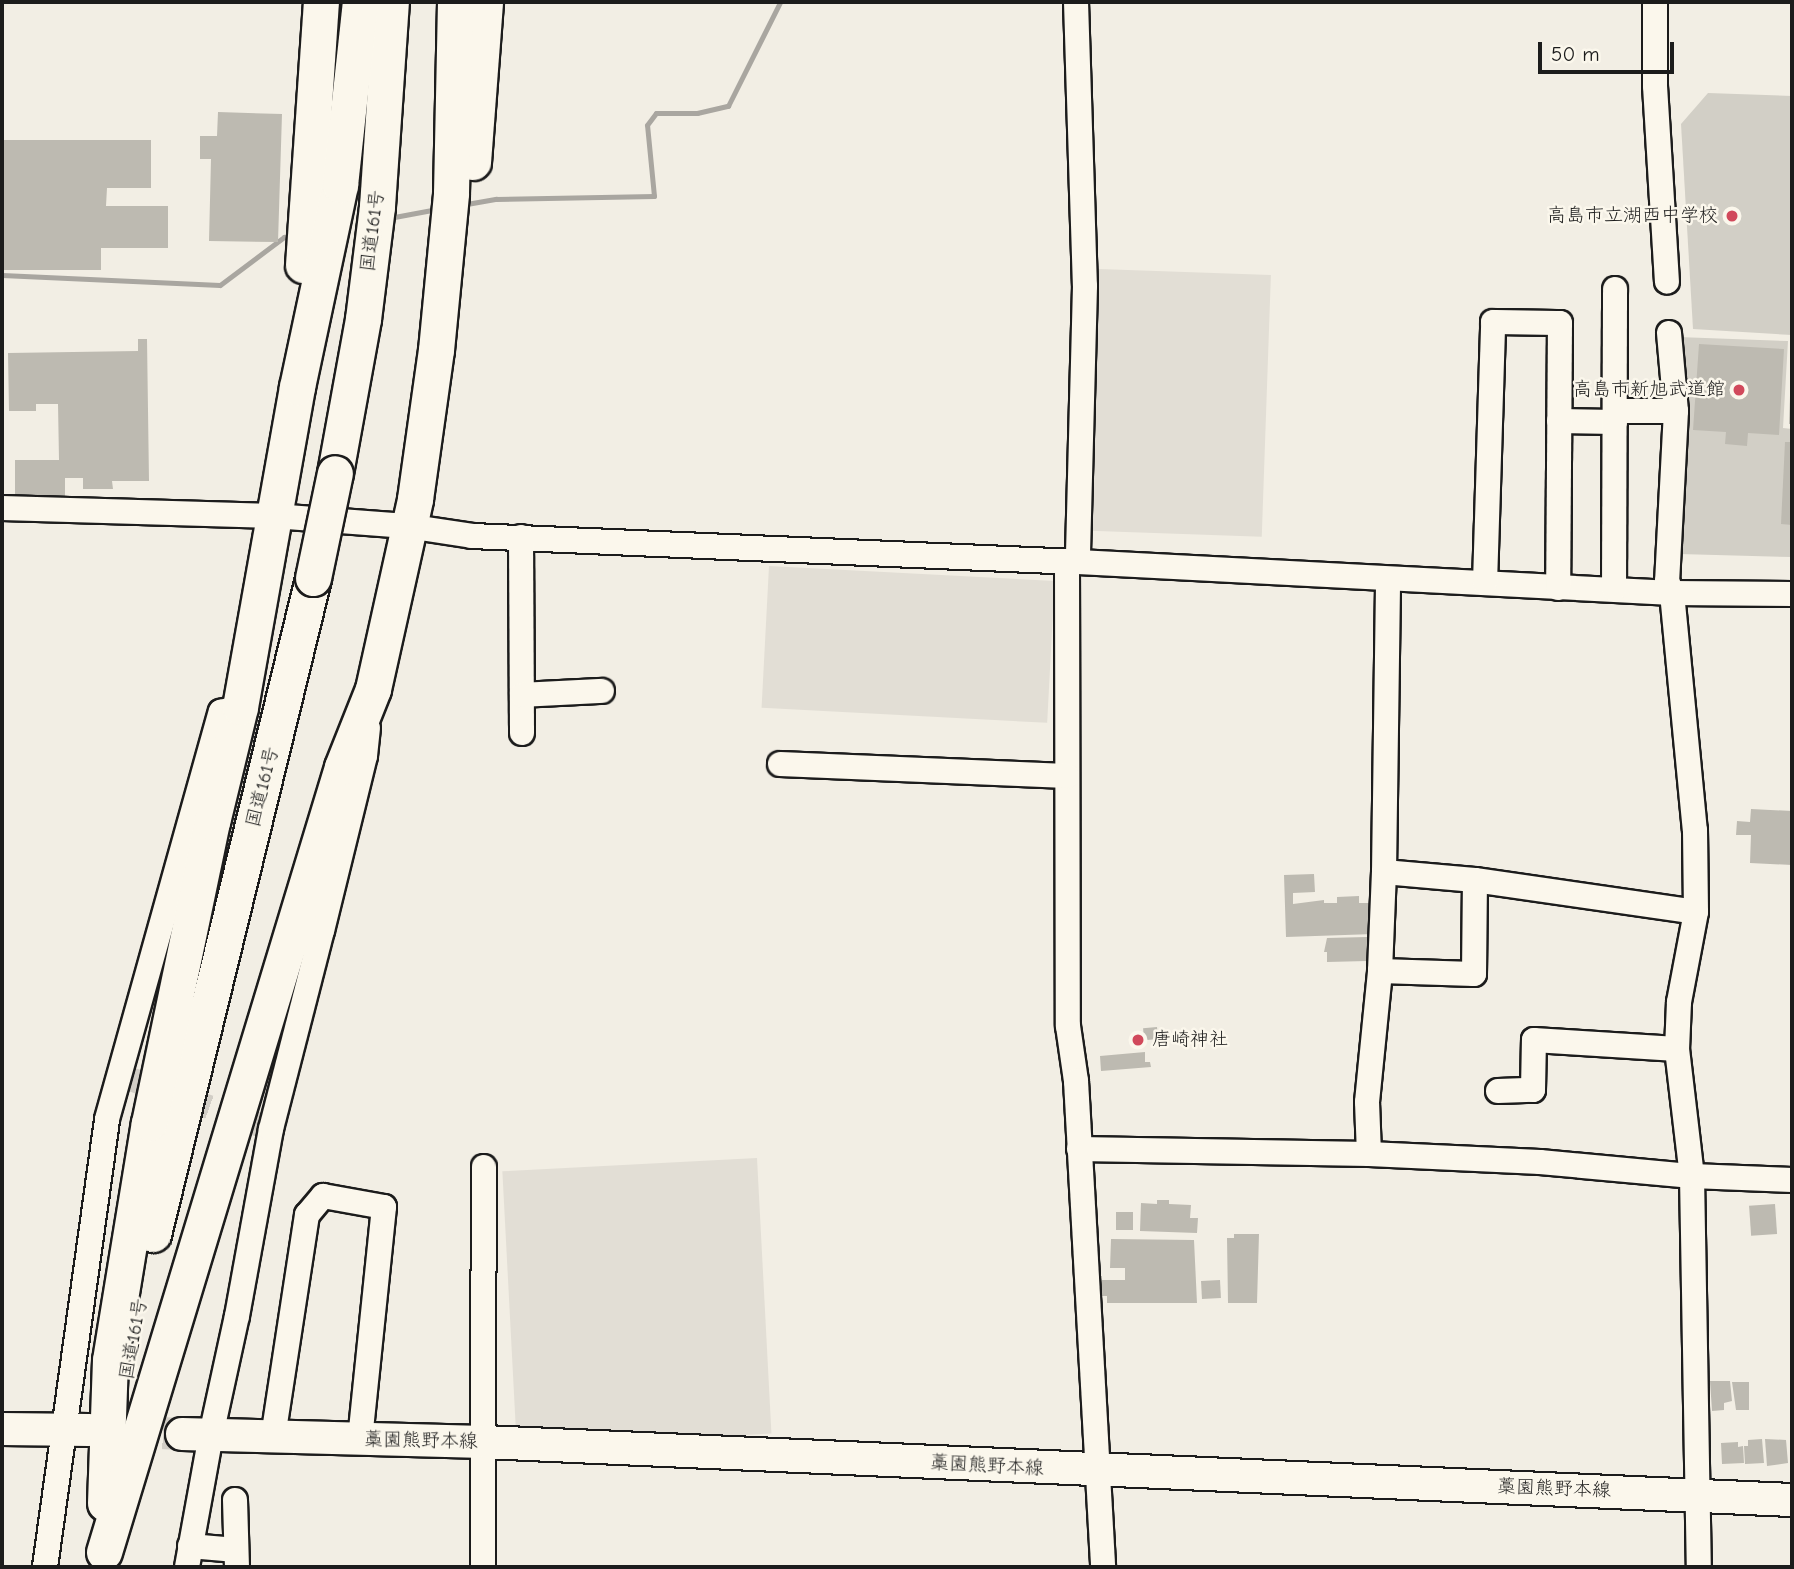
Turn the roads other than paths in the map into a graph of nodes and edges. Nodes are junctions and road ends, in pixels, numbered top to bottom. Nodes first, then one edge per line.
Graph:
1 (321, 2) edge
2 (360, 2) edge
3 (391, 2) edge
4 (455, 2) edge
5 (485, 2) edge
6 (1076, 2) edge
7 (1655, 2) edge
8 (459, 203) junction
9 (318, 231) junction
10 (1667, 282) dead end
11 (1615, 289) dead end
12 (1669, 332) dead end
13 (1676, 411) junction
14 (1615, 417) junction
15 (1559, 421) junction
16 (2, 508) edge
17 (274, 516) junction
18 (407, 526) junction
19 (521, 537) junction
20 (1072, 561) junction
21 (1388, 579) junction
22 (1485, 583) junction
23 (1558, 588) junction
24 (1614, 590) junction
25 (1672, 593) junction
26 (1792, 594) edge
27 (373, 689) junction
28 (602, 691) dead end
29 (523, 695) junction
30 (240, 707) junction
31 (523, 733) dead end
32 (779, 764) dead end
33 (1067, 776) junction
34 (1384, 872) junction
35 (1475, 880) junction
36 (1696, 912) junction
37 (1380, 971) junction
38 (1676, 1049) junction
39 (1498, 1091) dead end
40 (1079, 1149) junction
41 (1370, 1154) junction
42 (484, 1167) dead end
43 (1692, 1177) junction
44 (1792, 1180) edge
45 (2, 1429) edge
46 (75, 1429) junction
47 (196, 1435) junction
48 (272, 1437) junction
49 (360, 1439) junction
50 (484, 1443) junction
51 (1097, 1471) junction
52 (1700, 1495) junction
53 (235, 1500) dead end
54 (1792, 1500) edge
55 (188, 1557) edge
56 (236, 1559) edge
57 (103, 1560) edge
58 (44, 1567) edge
59 (484, 1567) edge
60 (1103, 1567) edge
61 (1699, 1567) edge

1 - 9 highway
2 - 9 highway
3 - 57 highway, 国道161号, bridge
4 - 8 highway
5 - 8 highway
6 - 20 street
7 - 10 street
8 - 18 highway
9 - 17 highway
11 - 14 street
12 - 13 street
13 - 14 street
13 - 25 street
14 - 15 street
14 - 24 street
15 - 22 street
15 - 23 street
16 - 17 street
17 - 18 street
17 - 30 highway
18 - 19 street
18 - 27 highway
19 - 20 street
19 - 29 street
20 - 21 street
20 - 33 street
21 - 22 street
21 - 34 street
22 - 23 street
23 - 24 street
24 - 25 street
25 - 26 street
25 - 36 street
27 - 47 street
27 - 57 highway
28 - 29 street
29 - 31 street
30 - 46 street
30 - 57 highway
32 - 33 street
33 - 40 street
34 - 35 street
34 - 37 street
35 - 36 street
35 - 37 street
36 - 38 street
37 - 41 street
38 - 39 street
38 - 43 street
40 - 41 street
40 - 51 street
41 - 43 street
42 - 50 street
43 - 44 street
43 - 52 street
45 - 46 main road
46 - 58 street
47 - 48 main road, 藁園熊野本線
47 - 55 street
48 - 49 main road, 藁園熊野本線
48 - 49 street
49 - 50 main road, 藁園熊野本線
50 - 51 main road, 藁園熊野本線
50 - 59 street
51 - 52 main road, 藁園熊野本線
51 - 60 street
52 - 54 main road, 藁園熊野本線
52 - 61 street
53 - 56 street
55 - 56 street

